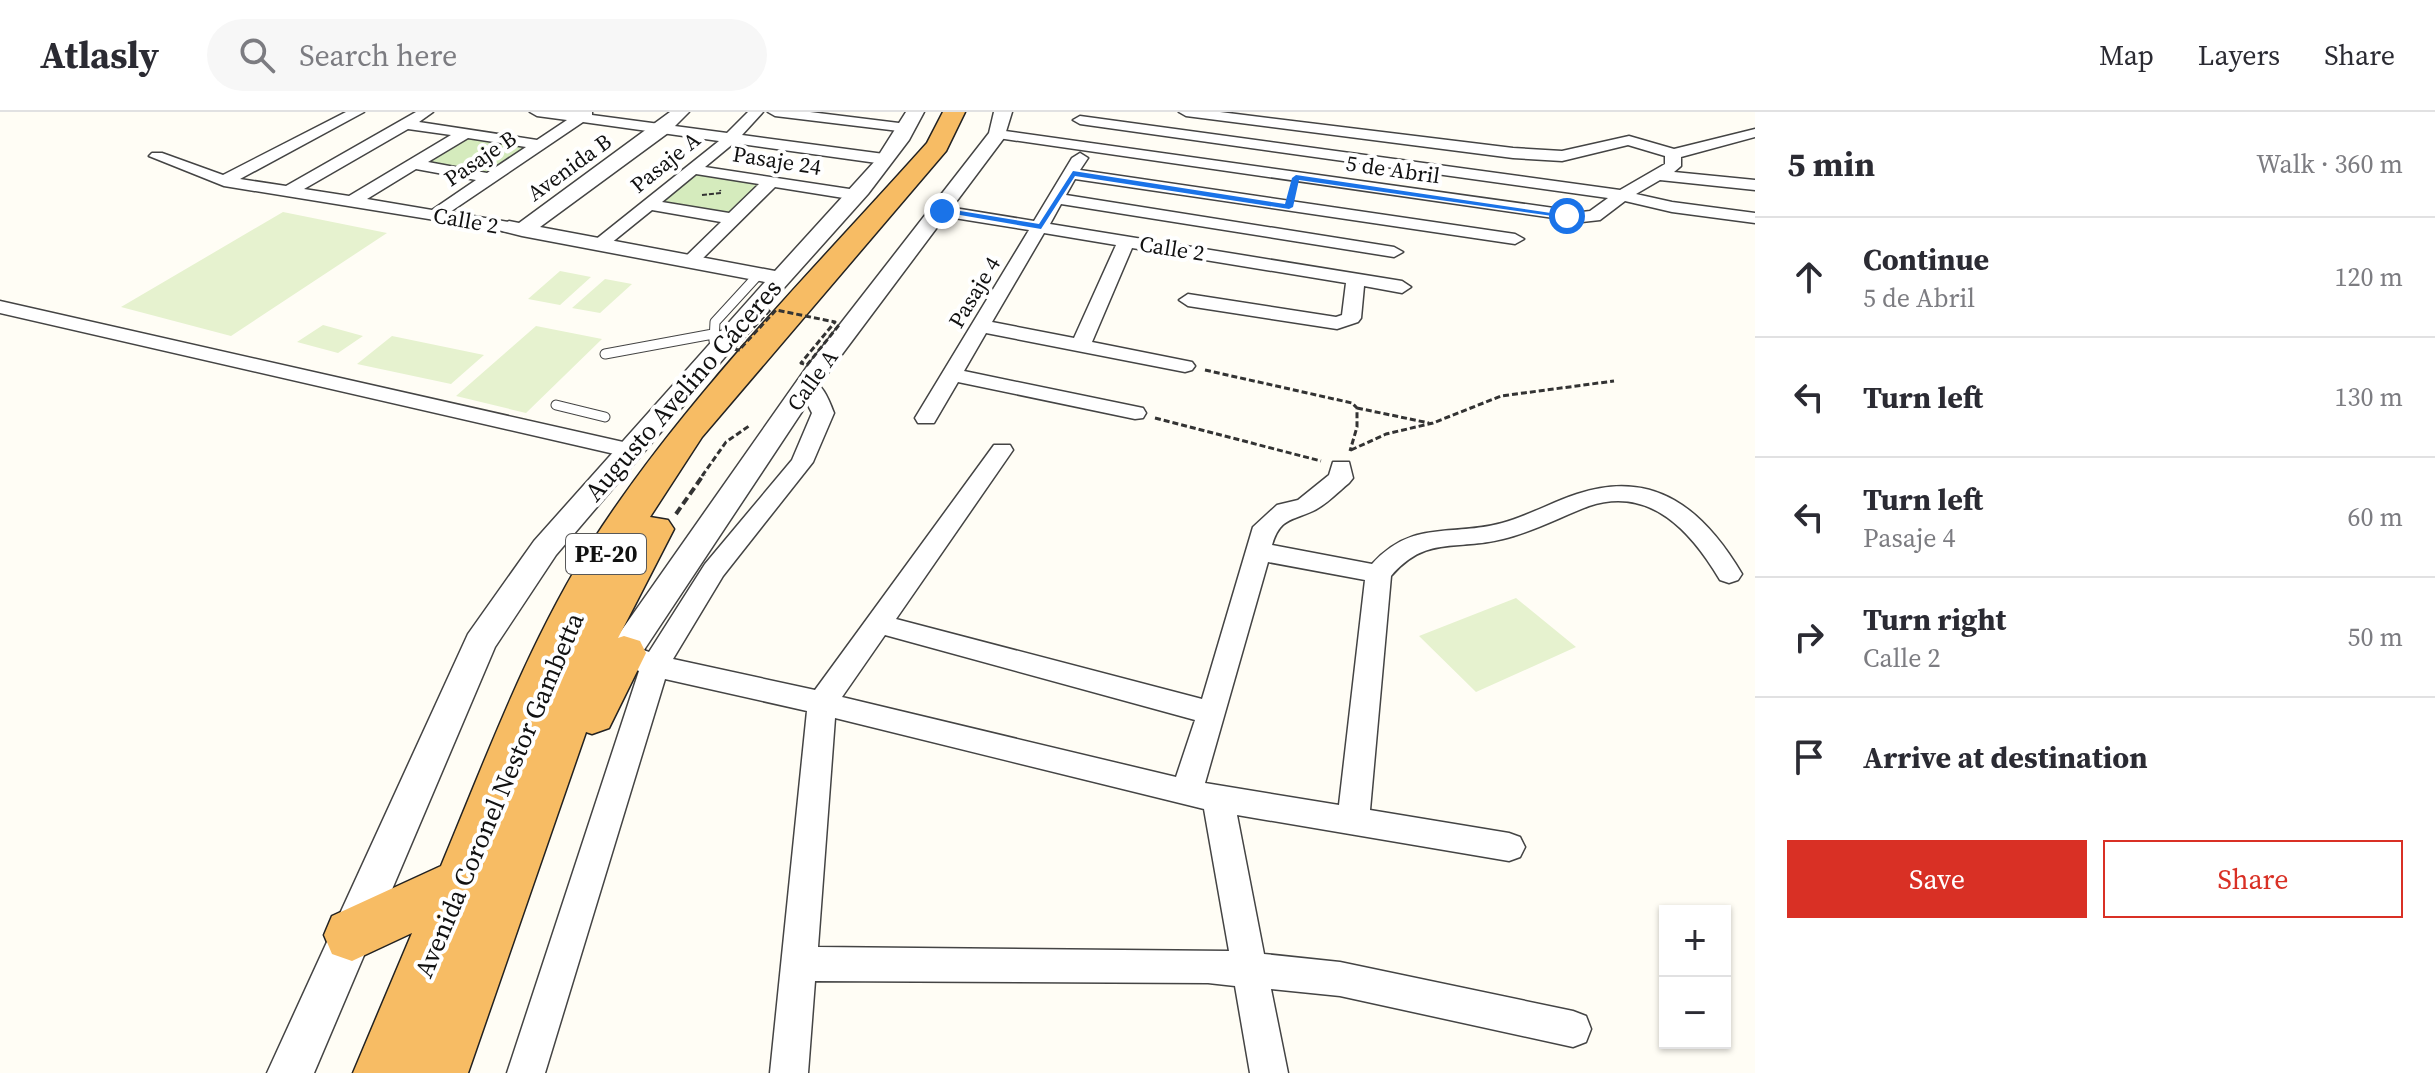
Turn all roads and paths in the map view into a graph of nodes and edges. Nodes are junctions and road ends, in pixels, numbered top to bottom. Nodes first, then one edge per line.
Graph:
1 (357, 112) edge
2 (426, 112) edge
3 (537, 112) edge
4 (680, 112) edge
5 (756, 112) edge
6 (775, 112) edge
7 (954, 112) edge
8 (1186, 112) edge
9 (1218, 114) edge
10 (585, 115) edge
11 (838, 116) edge
12 (1081, 116) edge
13 (990, 119) edge
14 (911, 120) edge
15 (659, 123) edge
16 (406, 124) junction
17 (1298, 126) junction
18 (1755, 133) edge
19 (464, 134) junction
20 (729, 140) junction
21 (540, 145) junction
22 (1084, 148) junction
23 (1296, 150) junction
24 (1673, 154) junction
25 (157, 156) dead end
26 (884, 159) junction
27 (412, 164) junction
28 (691, 169) junction
29 (1073, 174) junction
30 (1657, 175) junction
31 (489, 178) junction
32 (1296, 178) junction
33 (224, 181) junction
34 (771, 182) junction
35 (1755, 185) edge
36 (291, 190) junction
37 (856, 195) junction
38 (1622, 195) junction
39 (1058, 199) junction
40 (352, 201) junction
41 (648, 204) junction
42 (1289, 207) junction
43 (942, 211) junction
44 (435, 215) junction
45 (1755, 218) edge
46 (733, 219) junction
47 (1041, 227) junction
48 (516, 228) junction
49 (1282, 234) junction
50 (1515, 239) dead end
51 (1127, 240) junction
52 (599, 244) junction
53 (1394, 252) dead end
54 (690, 261) junction
55 (1279, 265) junction
56 (769, 276) junction
57 (1356, 279) junction
58 (1402, 287) dead end
59 (1188, 300) dead end
60 (0, 307) edge
61 (770, 310) dead end
62 (839, 325) dead end
63 (982, 326) junction
64 (714, 344) junction
65 (1081, 345) junction
66 (605, 354) dead end
67 (1185, 366) joint
68 (952, 375) junction
69 (1614, 381) dead end
70 (807, 384) junction
71 (556, 405) dead end
72 (1357, 408) junction
73 (1135, 413) joint
74 (605, 417) dead end
75 (926, 418) dead end
76 (1433, 423) junction
77 (1002, 450) dead end
78 (632, 451) junction
79 (1345, 459) junction
80 (1257, 551) junction
81 (1378, 574) junction
82 (1729, 574) dead end
83 (880, 624) junction
84 (639, 659) junction
85 (822, 703) junction
86 (1212, 713) junction
87 (1186, 793) junction
88 (1218, 799) junction
89 (1353, 821) junction
90 (525, 829) junction
91 (1509, 847) dead end
92 (460, 883) junction
93 (352, 935) junction
94 (799, 964) junction
95 (1251, 969) junction
96 (1573, 1029) dead end
97 (290, 1073) edge
98 (384, 1073) edge
99 (437, 1073) edge
100 (526, 1073) edge
101 (789, 1073) edge
102 (1269, 1073) edge

1 - 33 street
2 - 16 street
3 - 10 street
4 - 15 street, Avenida B
5 - 20 street, Pasaje A
6 - 11 street
7 - 92 highway, Avenida Coronel Nestor Gambetta / PE-20
8 - 9 street
9 - 17 street
10 - 15 street
10 - 21 street, Pasaje B
11 - 14 street
12 - 22 street
12 - 23 street
13 - 22 street, 5 de Abril
13 - 43 street, Calle A
13 - 90 highway, Avenida Coronel Nestor Gambetta / PE-20
14 - 26 street, Augusto Avelino Cáceres
15 - 20 street
15 - 48 street, Avenida B
16 - 19 street
16 - 36 street
17 - 23 street
17 - 24 street
18 - 24 street
19 - 21 street
19 - 27 street
20 - 26 street
20 - 28 street, Pasaje A
21 - 31 street, Pasaje B
22 - 29 street, Pasaje 4
22 - 32 street, 5 de Abril
23 - 32 street
23 - 38 street
24 - 30 street, 5 de Abril
25 - 33 street, Calle 2
26 - 37 street, Augusto Avelino Cáceres
27 - 31 street
27 - 40 street
28 - 34 street, Pasaje 24
28 - 41 street, Pasaje A
29 - 39 street, Pasaje 4
29 - 42 street
30 - 35 street
30 - 38 street, 5 de Abril
31 - 44 street, Pasaje B
32 - 38 street, 5 de Abril
32 - 42 street
33 - 36 street, Calle 2
34 - 37 street, Pasaje 24
34 - 46 street
36 - 40 street, Calle 2
37 - 56 street, Augusto Avelino Cáceres
38 - 45 street
39 - 47 street, Pasaje 4
39 - 49 street
40 - 44 street, Calle 2
41 - 46 street
41 - 52 street, Pasaje A
42 - 49 street
42 - 50 street
43 - 47 street, Calle 2
43 - 70 street, Calle A
44 - 48 street, Calle 2
46 - 54 street
47 - 51 street, Calle 2
47 - 63 street, Pasaje 4
48 - 52 street, Calle 2
49 - 53 street
49 - 55 street
51 - 55 street, Calle 2
51 - 65 street
52 - 54 street, Calle 2
54 - 56 street, Calle 2
55 - 57 street, Calle 2
56 - 64 street, Augusto Avelino Cáceres
57 - 58 street, Calle 2
57 - 59 street
60 - 78 street
61 - 62 path, bridge
63 - 65 street
63 - 68 street, Pasaje 4
64 - 66 lane
64 - 78 street, Augusto Avelino Cáceres
65 - 67 street
67 - 72 path
68 - 73 street
68 - 75 street, Pasaje 4
69 - 76 path
70 - 84 street, Calle A
70 - 84 street
71 - 74 lane
72 - 76 path
72 - 79 path
73 - 79 path
76 - 79 path
77 - 83 street
78 - 93 street, Augusto Avelino Cáceres
79 - 80 street
80 - 81 street
80 - 86 street
81 - 82 street
81 - 89 street
83 - 85 street
83 - 86 street
84 - 85 street
84 - 90 highway
84 - 100 street
85 - 87 street
85 - 94 street
86 - 87 street
87 - 88 street
88 - 89 street
88 - 95 street
89 - 91 street
90 - 99 highway, Avenida Coronel Nestor Gambetta / PE-20
92 - 93 highway
92 - 98 highway, Avenida Coronel Nestor Gambetta / PE-20
93 - 97 street, Augusto Avelino Cáceres
94 - 95 street
94 - 101 street
95 - 96 street
95 - 102 street

